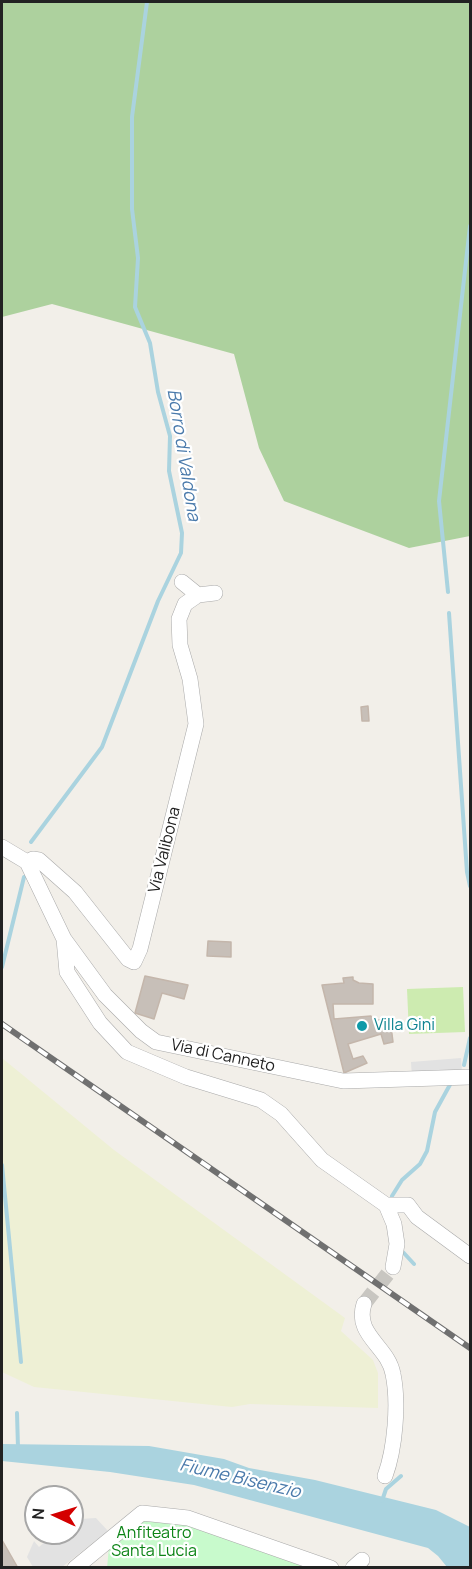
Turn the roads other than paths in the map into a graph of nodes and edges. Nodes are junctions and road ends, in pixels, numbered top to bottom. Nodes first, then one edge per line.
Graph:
1 (182, 582) dead end
2 (215, 593) dead end
3 (198, 595) junction
4 (2, 847) edge
5 (27, 862) junction
6 (64, 939) junction
7 (471, 1077) edge
8 (386, 1205) junction
9 (471, 1256) edge
10 (393, 1267) tunnel mouth
11 (364, 1304) tunnel mouth
12 (385, 1476) dead end
13 (75, 1568) edge
14 (331, 1568) edge

1 - 3 street
2 - 3 street
3 - 5 street, Via Valibona
4 - 5 street
5 - 6 street, Via di Canneto
6 - 7 street, Via di Canneto
6 - 8 street
8 - 9 street
8 - 10 street
11 - 12 street
13 - 14 street

